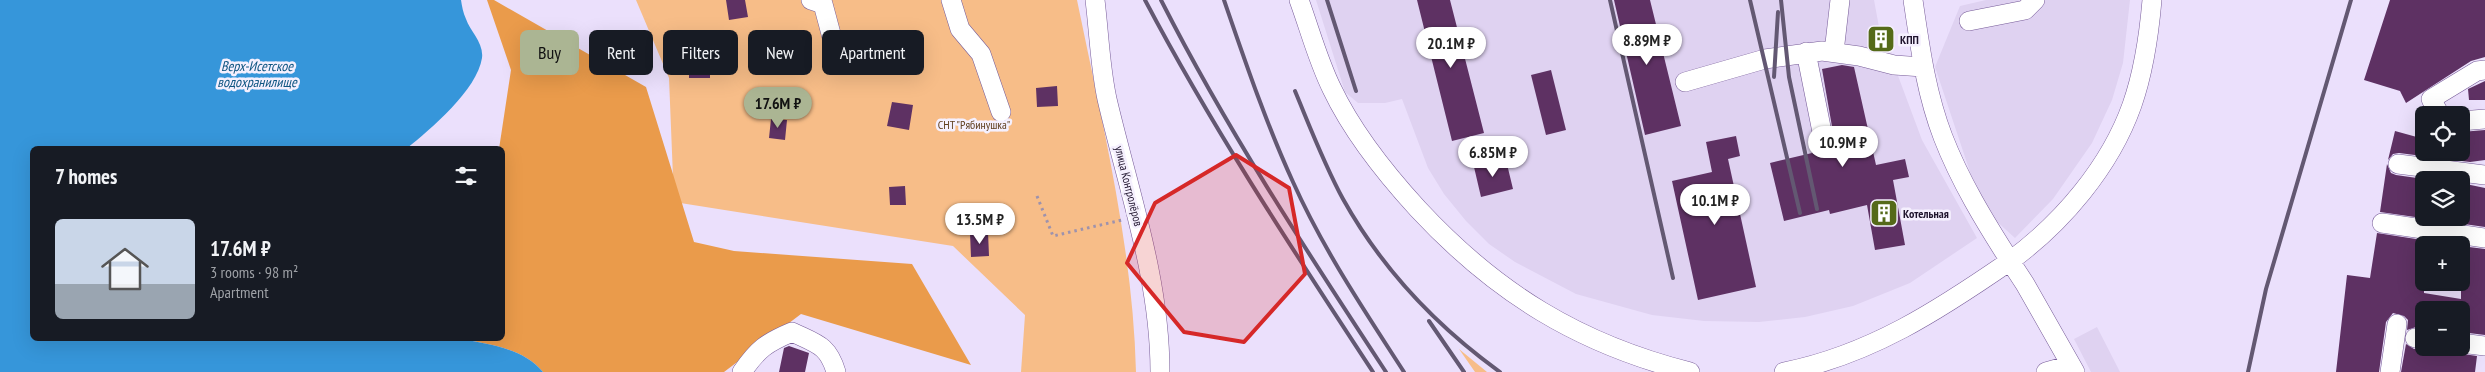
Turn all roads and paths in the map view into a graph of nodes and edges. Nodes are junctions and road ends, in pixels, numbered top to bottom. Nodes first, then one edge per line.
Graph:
1 (811, 0) edge
2 (951, 0) edge
3 (1095, 0) edge
4 (1299, 0) edge
5 (1840, 0) edge
6 (1913, 0) edge
7 (2035, 0) edge
8 (2152, 0) edge
9 (1969, 21) dead end
10 (829, 30) edge
11 (1806, 52) junction
12 (1834, 52) junction
13 (1923, 67) junction
14 (2485, 70) edge
15 (1684, 82) dead end
16 (2435, 106) edge
17 (1001, 112) dead end
18 (2485, 119) edge
19 (2470, 120) edge
20 (1822, 132) dead end
21 (2398, 164) dead end
22 (2485, 175) edge
23 (1036, 196) dead end
24 (1138, 217) junction
25 (2382, 222) dead end
26 (2485, 238) edge
27 (2010, 261) junction
28 (2397, 324) dead end
29 (2470, 344) edge
30 (2485, 346) edge
31 (2073, 368) edge
32 (742, 372) edge
33 (836, 372) edge
34 (1160, 372) edge
35 (1690, 372) edge
36 (1784, 372) edge
37 (2046, 372) edge
38 (2390, 372) edge

1 - 10 street
2 - 17 street
3 - 24 street, улица Контролёров
4 - 35 street
5 - 12 street
6 - 13 street
7 - 9 street
8 - 27 street
11 - 12 street
11 - 15 street
11 - 20 street
12 - 13 street
13 - 27 street
14 - 16 street
18 - 19 street
21 - 22 street
23 - 24 path
24 - 34 street, улица Контролёров
25 - 26 street
27 - 31 street
27 - 36 street
28 - 38 street
29 - 30 street
31 - 37 street
32 - 33 street

